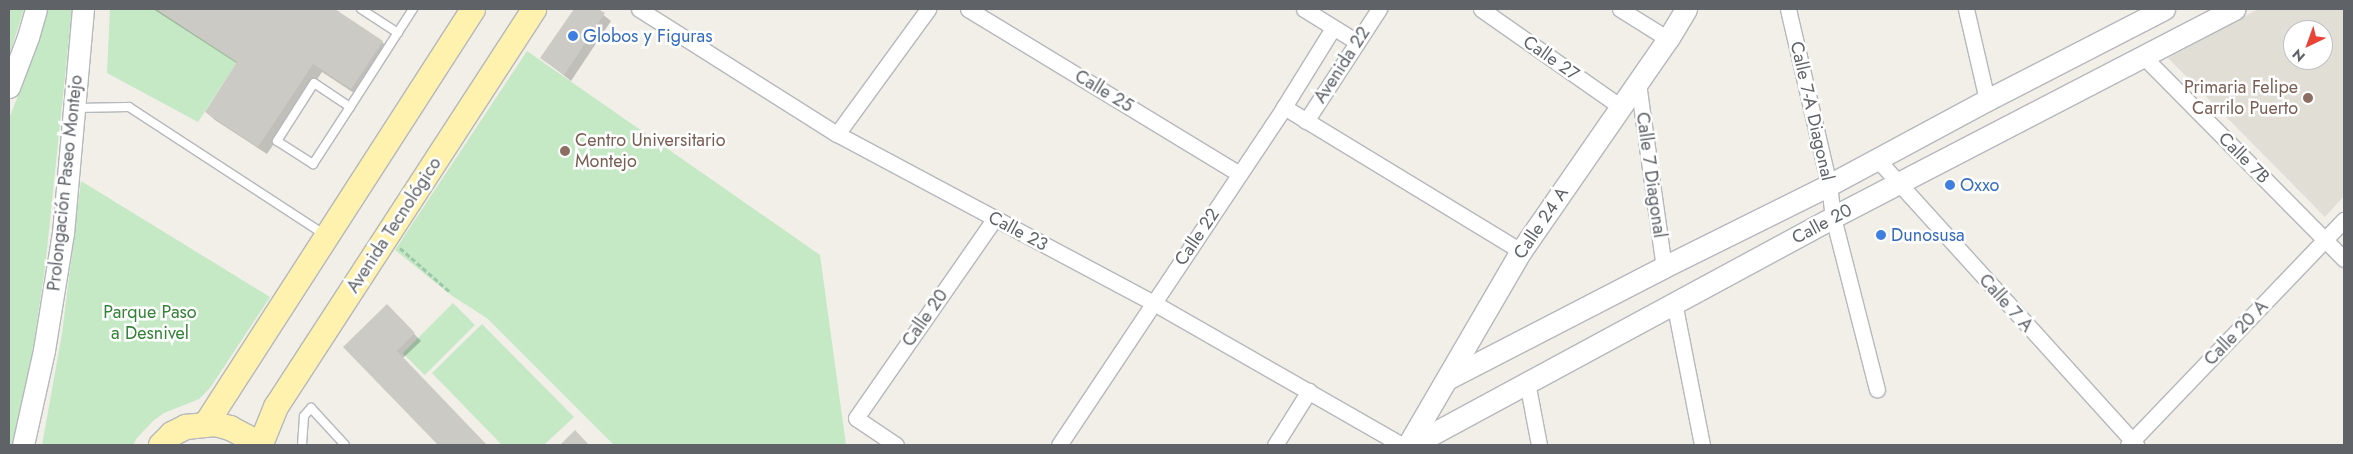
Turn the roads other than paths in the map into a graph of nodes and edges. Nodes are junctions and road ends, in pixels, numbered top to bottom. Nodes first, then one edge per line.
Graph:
1 (36, 9) edge
2 (83, 9) edge
3 (361, 9) edge
4 (413, 9) edge
5 (473, 9) edge
6 (534, 9) edge
7 (639, 9) edge
8 (928, 9) edge
9 (968, 9) edge
10 (1304, 9) edge
11 (1379, 9) edge
12 (1481, 9) edge
13 (1620, 9) edge
14 (1686, 9) edge
15 (1788, 9) edge
16 (1966, 9) edge
17 (2164, 9) edge
18 (2234, 9) edge
19 (1333, 28) junction
20 (398, 33) junction
21 (1668, 39) junction
22 (1357, 42) junction
23 (2144, 57) junction
24 (1638, 83) junction
25 (9, 88) edge
26 (1987, 100) junction
27 (350, 107) junction
28 (1284, 107) junction
29 (74, 108) junction
30 (1621, 108) junction
31 (1306, 121) junction
32 (837, 134) junction
33 (1877, 159) junction
34 (1239, 174) junction
35 (1829, 185) junction
36 (1899, 185) junction
37 (1833, 217) junction
38 (995, 218) junction
39 (2344, 220) edge
40 (327, 236) junction
41 (2326, 240) junction
42 (1521, 251) junction
43 (2344, 259) edge
44 (1664, 267) junction
45 (1152, 302) junction
46 (1674, 302) junction
47 (1447, 379) junction
48 (1527, 382) junction
49 (1876, 389) dead end
50 (1309, 391) junction
51 (206, 424) junction
52 (261, 444) edge
53 (2132, 444) edge
54 (22, 445) edge
55 (161, 445) edge
56 (302, 445) edge
57 (345, 445) edge
58 (896, 445) edge
59 (1059, 445) edge
60 (1275, 445) edge
61 (1402, 445) edge
62 (1410, 445) edge
63 (1539, 445) edge
64 (1702, 445) edge

1 - 25 street
2 - 29 street, Prolongación Paseo Montejo
3 - 20 lane
4 - 20 lane
5 - 40 main road
6 - 52 main road, Avenida Tecnológico
7 - 32 street, Calle 23
8 - 32 street
9 - 34 street, Calle 25
10 - 19 street
11 - 22 street, Avenida 22
12 - 30 street, Calle 27
13 - 21 street
14 - 21 street, Calle 24 A
15 - 35 street, Calle 7-A Diagonal
16 - 26 street
17 - 26 street, Calle 20
18 - 23 street, Calle 20
19 - 22 street
19 - 28 street, Calle 22
20 - 27 lane
21 - 24 street, Calle 24 A
22 - 31 street, Avenida 22
23 - 36 street, Calle 20
23 - 41 street, Calle 7B
24 - 30 street, Calle 24 A
24 - 44 street, Calle 7 Diagonal
26 - 33 street, Calle 20
27 - 27 lane
28 - 31 street
28 - 34 street, Calle 22
29 - 40 lane
29 - 54 street, Prolongación Paseo Montejo
30 - 42 street, Calle 24 A
31 - 42 street
32 - 38 street, Calle 23
33 - 35 street, Calle 20
33 - 36 street, Calle 7 A
34 - 45 street, Calle 22
35 - 37 street, Calle 7-A Diagonal
35 - 44 street, Calle 20
36 - 37 street, Calle 20
36 - 53 street, Calle 7 A
37 - 46 street, Calle 20
37 - 49 street, Calle 7-A Diagonal
38 - 45 street, Calle 23
38 - 58 street, Calle 20
39 - 41 street, Calle 20 A
40 - 51 main road
41 - 43 street, Calle 7B
41 - 53 street, Calle 20 A
42 - 47 street, Calle 24 A
44 - 47 street, Calle 20
45 - 50 street, Calle 23
45 - 59 street, Calle 22
46 - 48 street, Calle 20
46 - 64 street
47 - 62 street, Calle 24 A
48 - 62 street, Calle 20
48 - 63 street
50 - 60 street
50 - 61 street, Calle 23
51 - 52 main road
51 - 55 main road
56 - 57 lane

